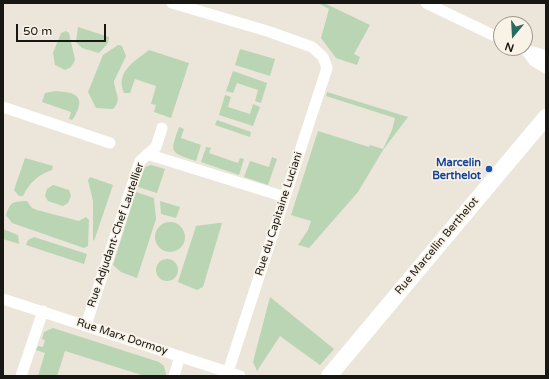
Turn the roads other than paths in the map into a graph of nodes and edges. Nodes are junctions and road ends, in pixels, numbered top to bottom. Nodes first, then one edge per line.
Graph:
1 (172, 3) edge
2 (426, 3) edge
3 (493, 35) edge
4 (533, 52) edge
5 (529, 56) edge
6 (546, 56) edge
7 (546, 68) edge
8 (3, 107) edge
9 (546, 117) edge
10 (162, 128) dead end
11 (110, 143) dead end
12 (147, 154) junction
13 (285, 197) junction
14 (3, 299) edge
15 (43, 311) junction
16 (86, 325) junction
17 (180, 356) junction
18 (228, 372) junction
19 (22, 376) edge
20 (174, 376) edge
21 (240, 376) edge
22 (329, 376) edge

1 - 13 street, Rue du Capitaine Luciani
2 - 3 street
4 - 6 street
5 - 7 street
8 - 11 street
9 - 22 main road, Rue Marcellin Berthelot
10 - 12 street, Rue Adjudant-Chef Lautellier
12 - 13 street
12 - 16 street, Rue Adjudant-Chef Lautellier
13 - 18 street, Rue du Capitaine Luciani
14 - 15 street, Rue Marx Dormoy
15 - 16 street, Rue Marx Dormoy
15 - 19 street
16 - 17 street, Rue Marx Dormoy
17 - 18 street, Rue Marx Dormoy
17 - 20 street
18 - 21 street, Rue Marx Dormoy

